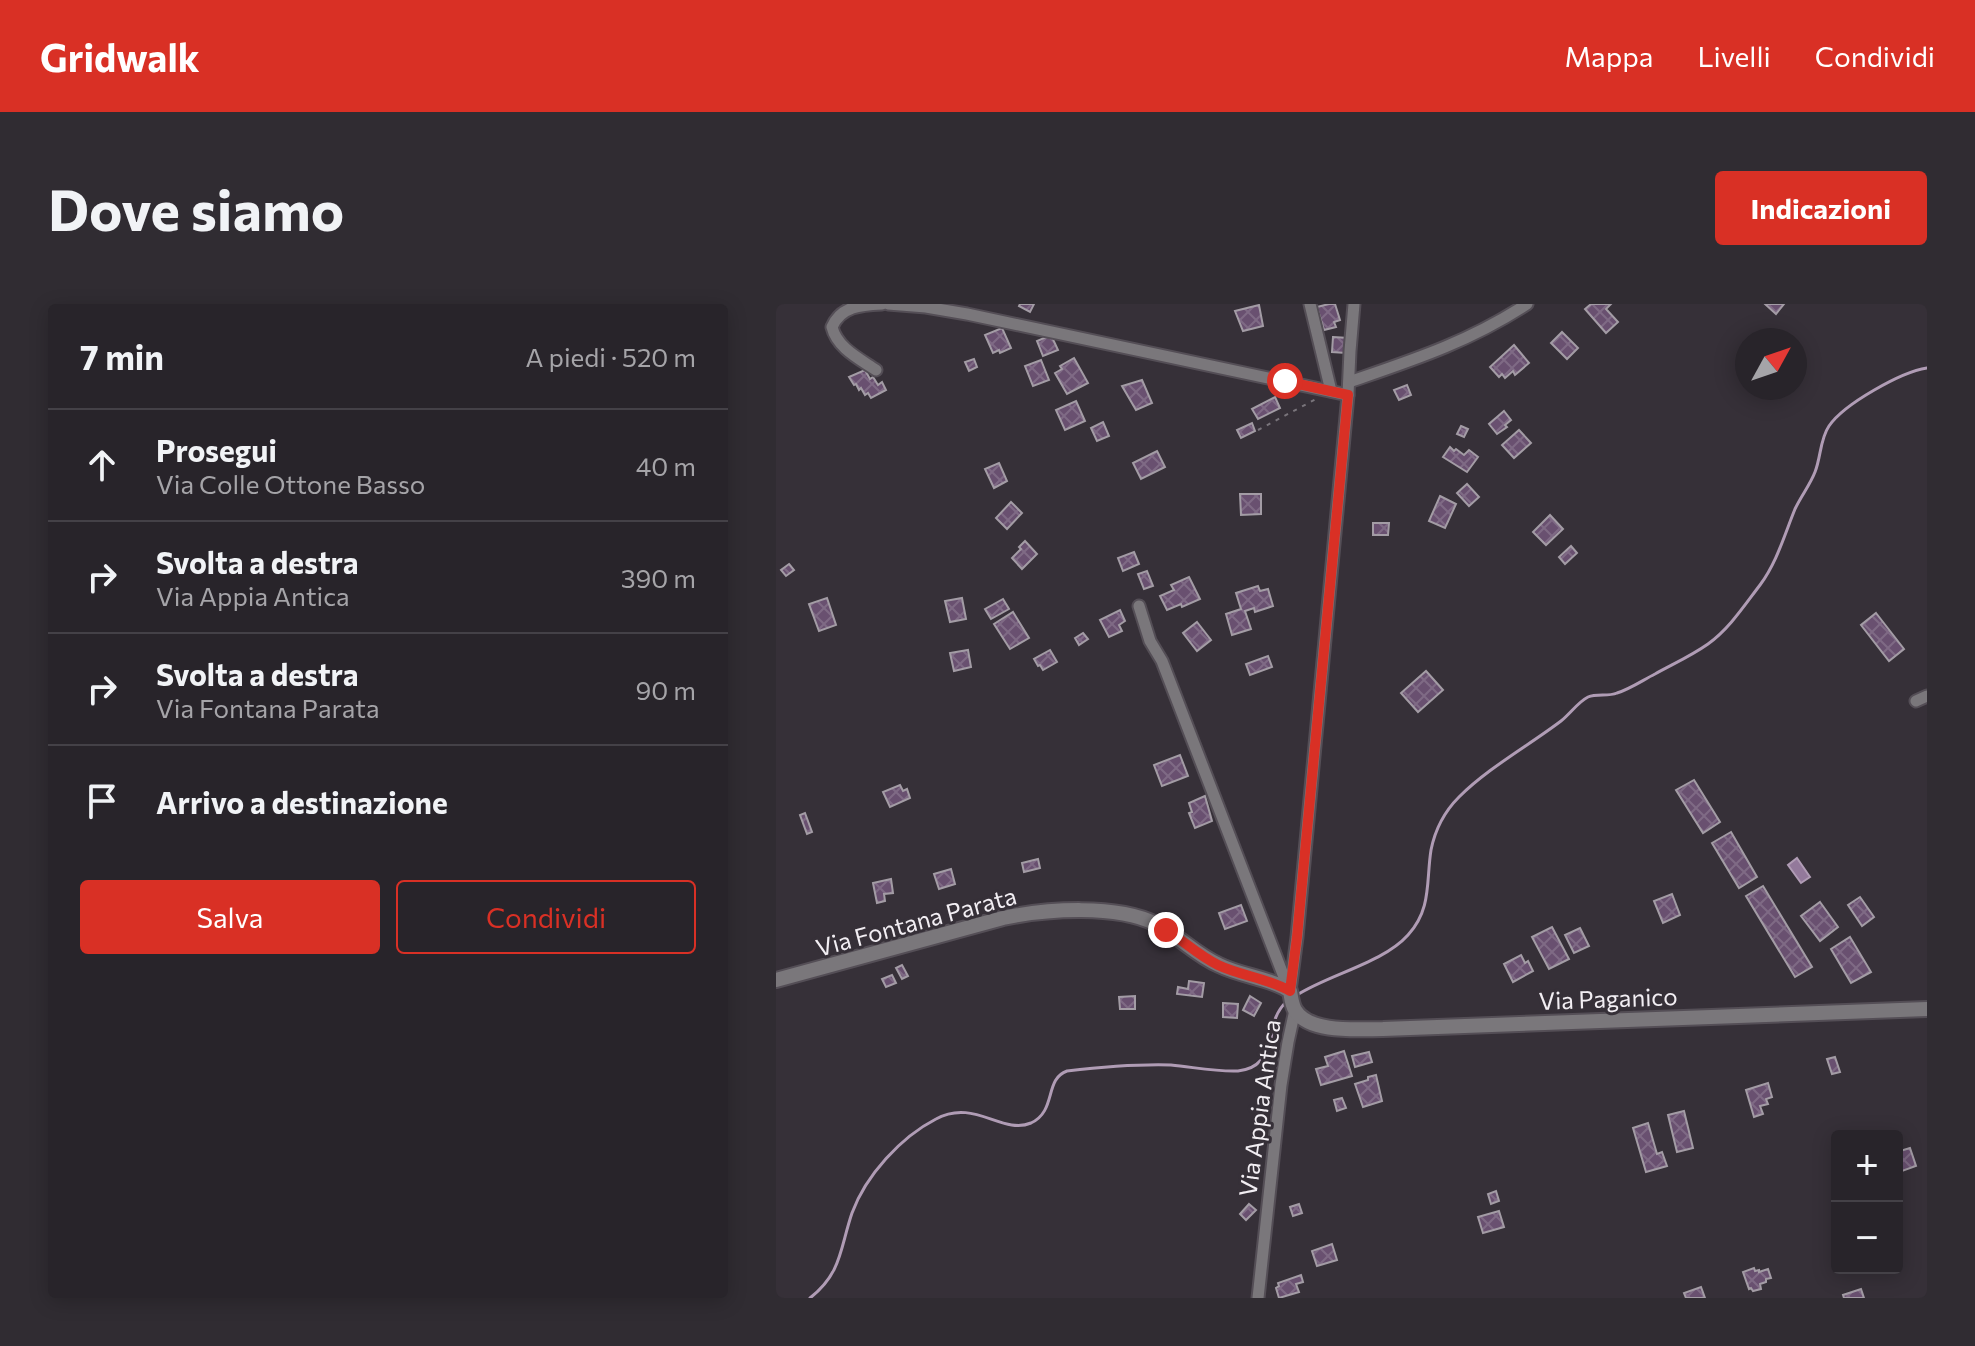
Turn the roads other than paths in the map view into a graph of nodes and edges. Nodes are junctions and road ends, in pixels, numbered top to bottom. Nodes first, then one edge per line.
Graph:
1 (885, 304) edge
2 (1310, 304) edge
3 (1354, 304) edge
4 (1527, 304) edge
5 (876, 370) dead end
6 (1349, 382) junction
7 (1331, 391) junction
8 (1348, 395) junction
9 (1139, 606) dead end
10 (1295, 953) junction
11 (1276, 956) junction
12 (776, 980) edge
13 (1290, 991) junction
14 (1927, 1009) edge
15 (1295, 1010) junction
16 (1258, 1298) edge

1 - 5 street
1 - 7 street
2 - 7 street
3 - 6 street, Via Appia Antica
4 - 6 street
6 - 8 street, Via Appia Antica
7 - 8 street
8 - 10 street, Via Appia Antica
9 - 11 street
10 - 11 street
10 - 13 street, Via Appia Antica
11 - 13 street
12 - 13 street, Via Fontana Parata
13 - 15 street, Via Appia Antica
14 - 15 street, Via Paganico
15 - 16 street, Via Appia Antica

